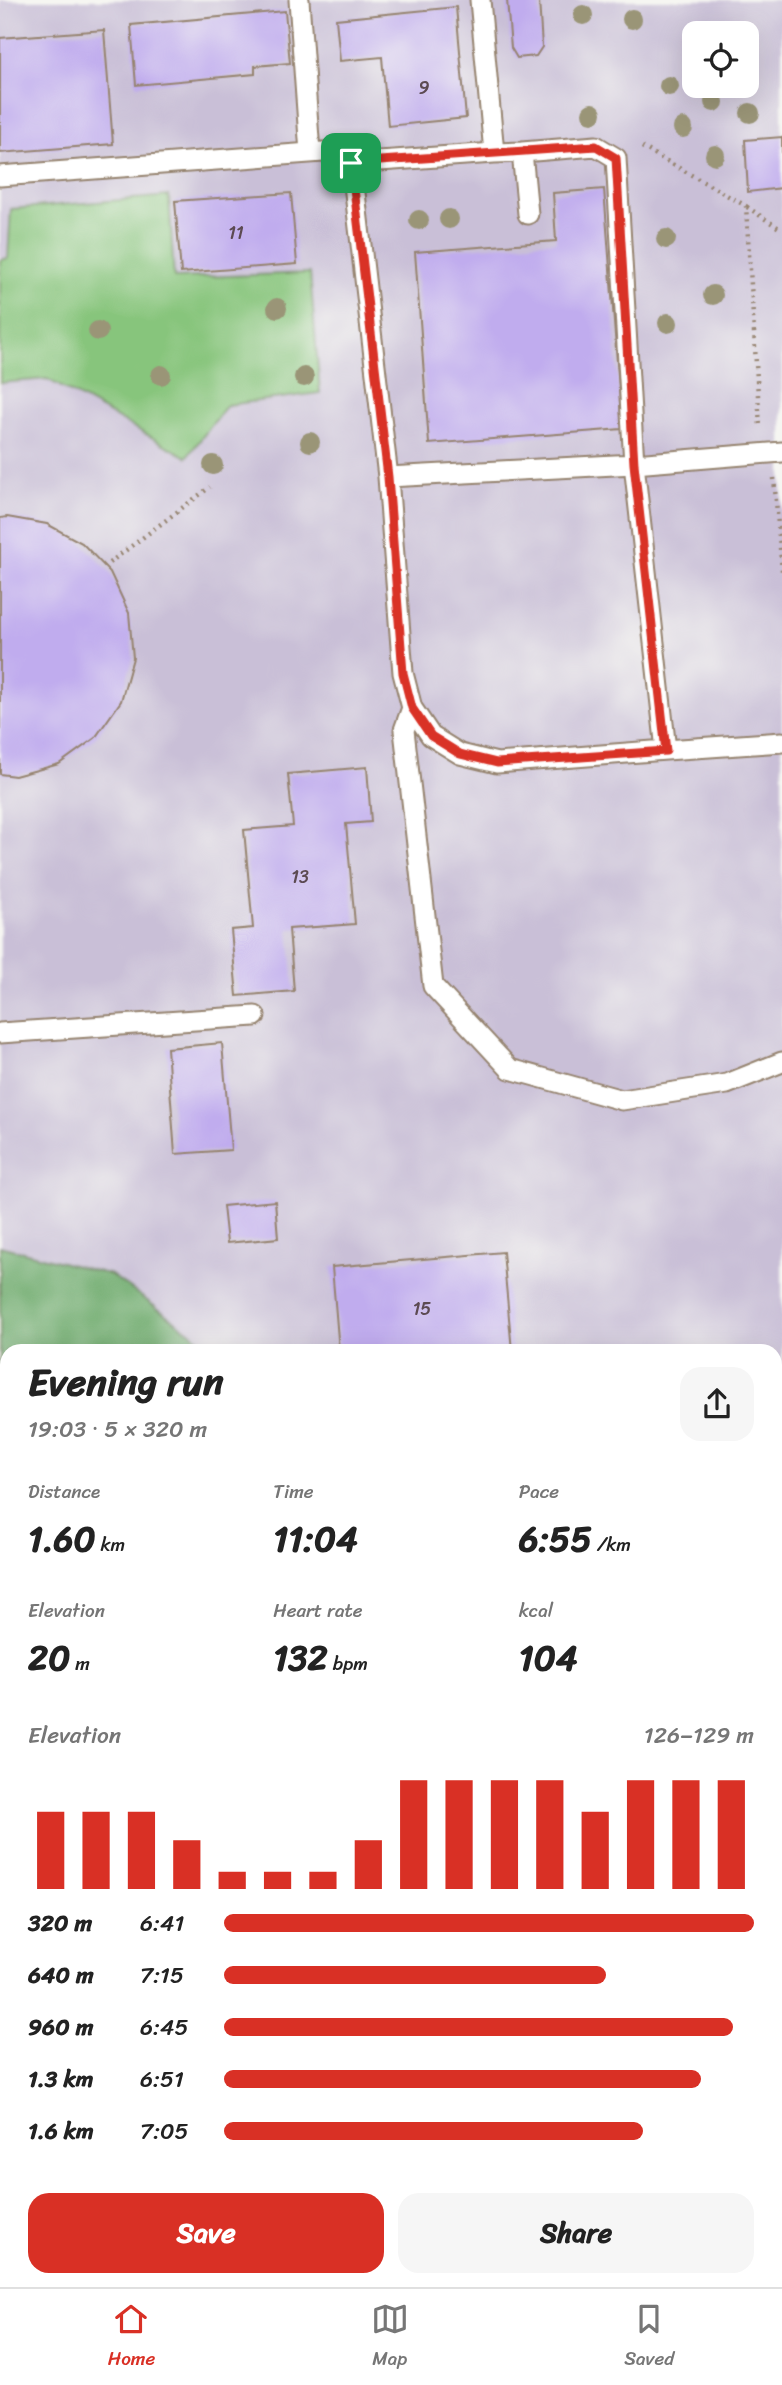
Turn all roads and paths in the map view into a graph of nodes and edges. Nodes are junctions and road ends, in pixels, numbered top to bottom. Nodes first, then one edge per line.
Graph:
1 (299, 0) edge
2 (480, 0) edge
3 (596, 146) junction
4 (522, 152) junction
5 (310, 153) junction
6 (494, 153) junction
7 (351, 163) junction
8 (0, 176) edge
9 (746, 206) junction
10 (528, 214) dead end
11 (782, 230) edge
12 (772, 453) edge
13 (634, 464) junction
14 (388, 477) junction
15 (210, 487) dead end
16 (109, 563) dead end
17 (782, 571) edge
18 (412, 708) junction
19 (782, 742) edge
20 (666, 751) junction
21 (254, 1016) dead end
22 (0, 1033) edge
23 (782, 1062) edge

1 - 5 lane
2 - 6 lane
3 - 4 lane
3 - 9 path
3 - 13 lane
4 - 6 lane
4 - 10 lane
5 - 7 lane
5 - 8 lane
6 - 7 lane
7 - 14 lane
9 - 11 path
9 - 12 path
12 - 13 lane
12 - 17 path
13 - 14 lane
13 - 20 lane
14 - 18 lane
15 - 16 path
18 - 20 lane
18 - 23 lane
19 - 20 lane
21 - 22 lane

